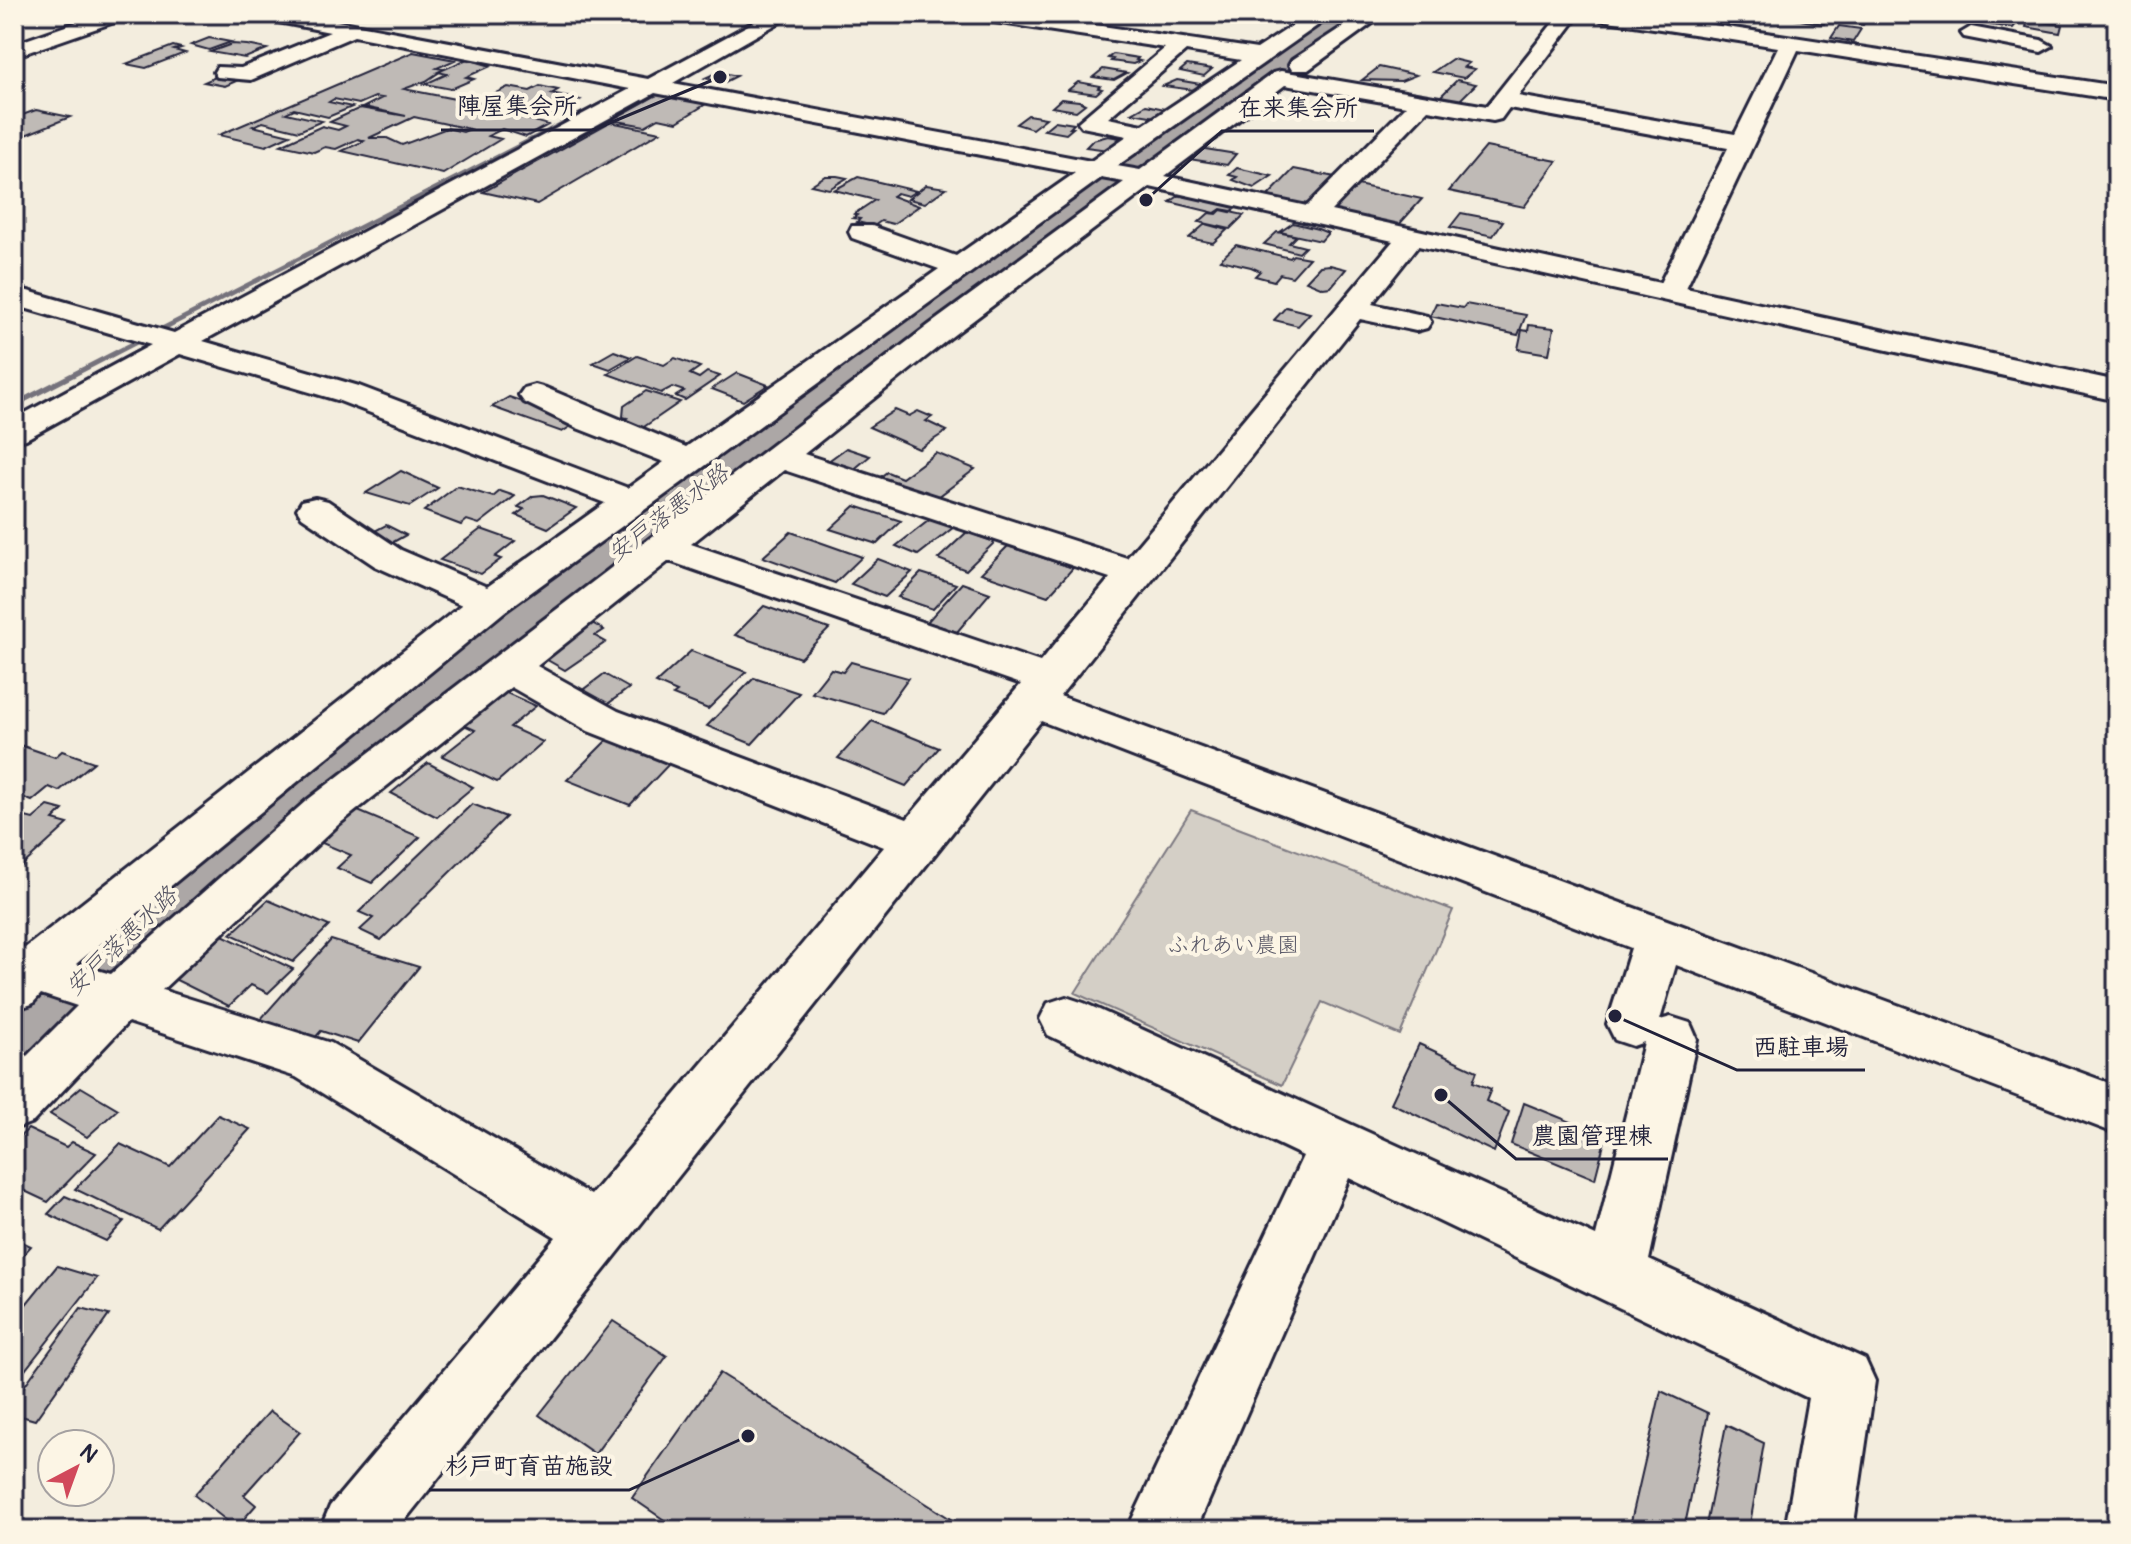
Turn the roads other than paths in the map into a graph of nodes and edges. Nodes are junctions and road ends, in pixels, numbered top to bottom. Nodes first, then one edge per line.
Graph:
1 (119, 14) edge
2 (268, 14) edge
3 (784, 14) edge
4 (981, 14) edge
5 (1324, 14) edge
6 (1375, 14) edge
7 (1570, 14) edge
8 (1601, 14) edge
9 (399, 20) dead end
10 (1176, 22) dead end
11 (1973, 23) edge
12 (360, 32) junction
13 (1150, 40) junction
14 (1791, 43) junction
15 (1181, 45) junction
16 (2041, 46) dead end
17 (14, 51) edge
18 (1259, 56) junction
19 (1963, 69) junction
20 (225, 72) dead end
21 (1281, 78) junction
22 (652, 87) junction
23 (2117, 93) edge
24 (1502, 100) junction
25 (1422, 103) junction
26 (1147, 133) junction
27 (1743, 143) junction
28 (1122, 175) junction
29 (1312, 216) junction
30 (862, 232) dead end
31 (1411, 237) junction
32 (960, 267) junction
33 (1669, 294) junction
34 (14, 296) edge
35 (1353, 309) junction
36 (1416, 322) dead end
37 (177, 344) junction
38 (2117, 391) edge
39 (535, 395) dead end
40 (14, 432) edge
41 (780, 458) junction
42 (689, 460) junction
43 (631, 501) junction
44 (315, 509) dead end
45 (664, 547) junction
46 (1137, 574) junction
47 (490, 603) junction
48 (506, 667) junction
49 (1042, 691) junction
50 (918, 842) junction
51 (1659, 937) junction
52 (27, 975) edge
53 (113, 996) junction
54 (1066, 1019) dead end
55 (14, 1105) edge
56 (2117, 1110) edge
57 (1336, 1145) junction
58 (598, 1231) junction
59 (1616, 1275) junction
60 (354, 1530) edge
61 (1161, 1530) edge
62 (1819, 1530) edge

1 - 17 street
2 - 12 street
3 - 22 street
4 - 13 street
5 - 18 street
6 - 21 street
7 - 24 street
8 - 14 street
9 - 12 street
10 - 13 street
11 - 16 street
11 - 19 street
12 - 20 street
12 - 22 street
13 - 15 street
14 - 19 street
14 - 27 street
15 - 18 street
15 - 26 street
18 - 26 street
19 - 23 street
21 - 25 street
21 - 28 street
22 - 28 street
22 - 37 street
24 - 25 street
24 - 27 street
25 - 29 street
26 - 28 street
27 - 33 street
28 - 29 street
28 - 32 street
28 - 41 street
29 - 31 street
30 - 32 street
31 - 33 street
31 - 35 street
32 - 42 street
33 - 38 street
34 - 37 street
35 - 36 street
35 - 46 street
37 - 40 street
37 - 43 street
39 - 42 street
41 - 45 street
41 - 46 street
42 - 43 street
43 - 47 street
44 - 47 street
45 - 48 street
45 - 49 street
46 - 49 street
47 - 52 street
48 - 50 street
48 - 53 street
49 - 50 street
49 - 51 street
50 - 58 street
51 - 56 street
51 - 59 street
52 - 53 street
53 - 55 street
53 - 58 street
54 - 57 street
57 - 59 street
57 - 61 street
58 - 60 street
59 - 62 street

